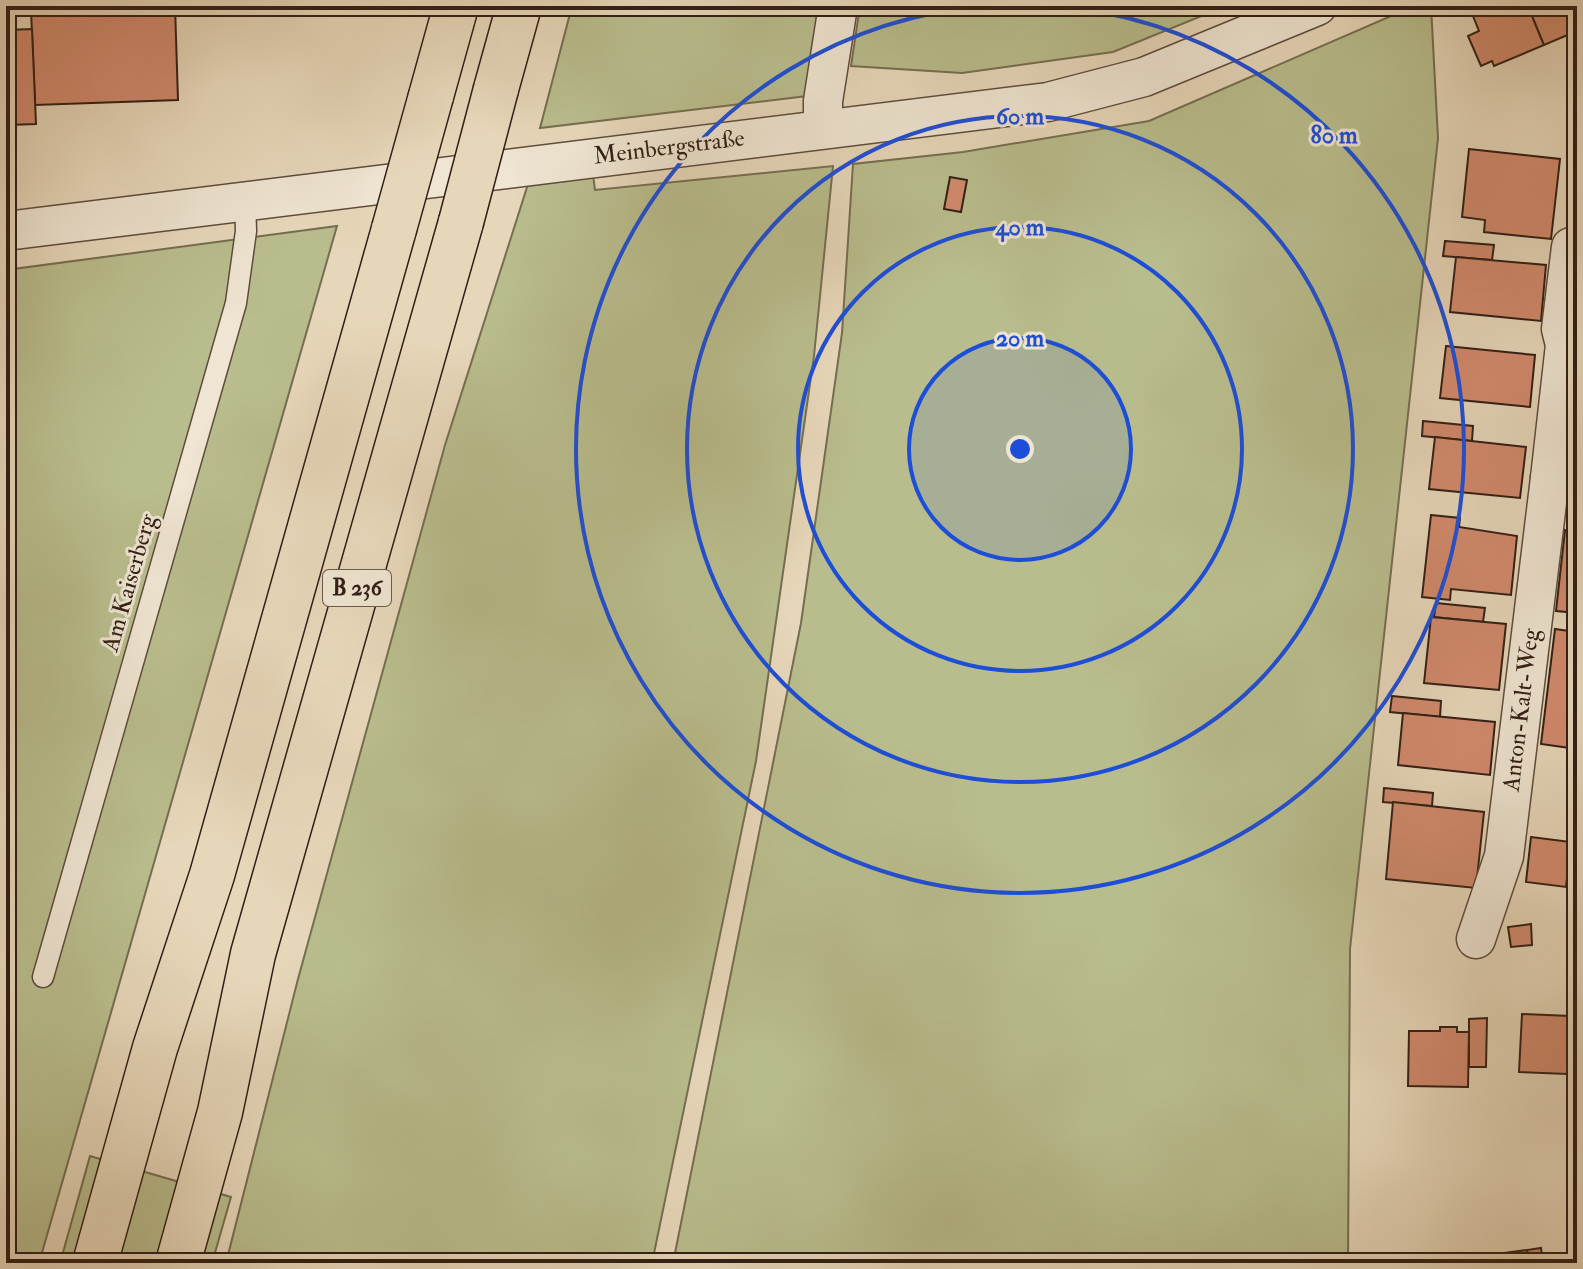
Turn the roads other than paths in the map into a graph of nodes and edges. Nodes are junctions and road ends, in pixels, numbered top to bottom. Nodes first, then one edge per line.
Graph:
1 (456, 6) edge
2 (519, 6) edge
3 (838, 6) edge
4 (1317, 6) edge
5 (823, 129) junction
6 (245, 200) junction
7 (6, 231) edge
8 (1571, 247) dead end
9 (1563, 480) edge
10 (1476, 939) dead end
11 (43, 977) dead end
12 (95, 1263) edge
13 (178, 1263) edge

1 - 12 highway, B 236, bridge
2 - 13 highway, B 236, bridge
3 - 5 street
4 - 5 street, Meinbergstraße
5 - 6 street, Meinbergstraße
6 - 7 street, Meinbergstraße
6 - 11 lane, Am Kaiserberg
8 - 9 street, Anton-Kalt-Weg
9 - 10 street, Anton-Kalt-Weg

